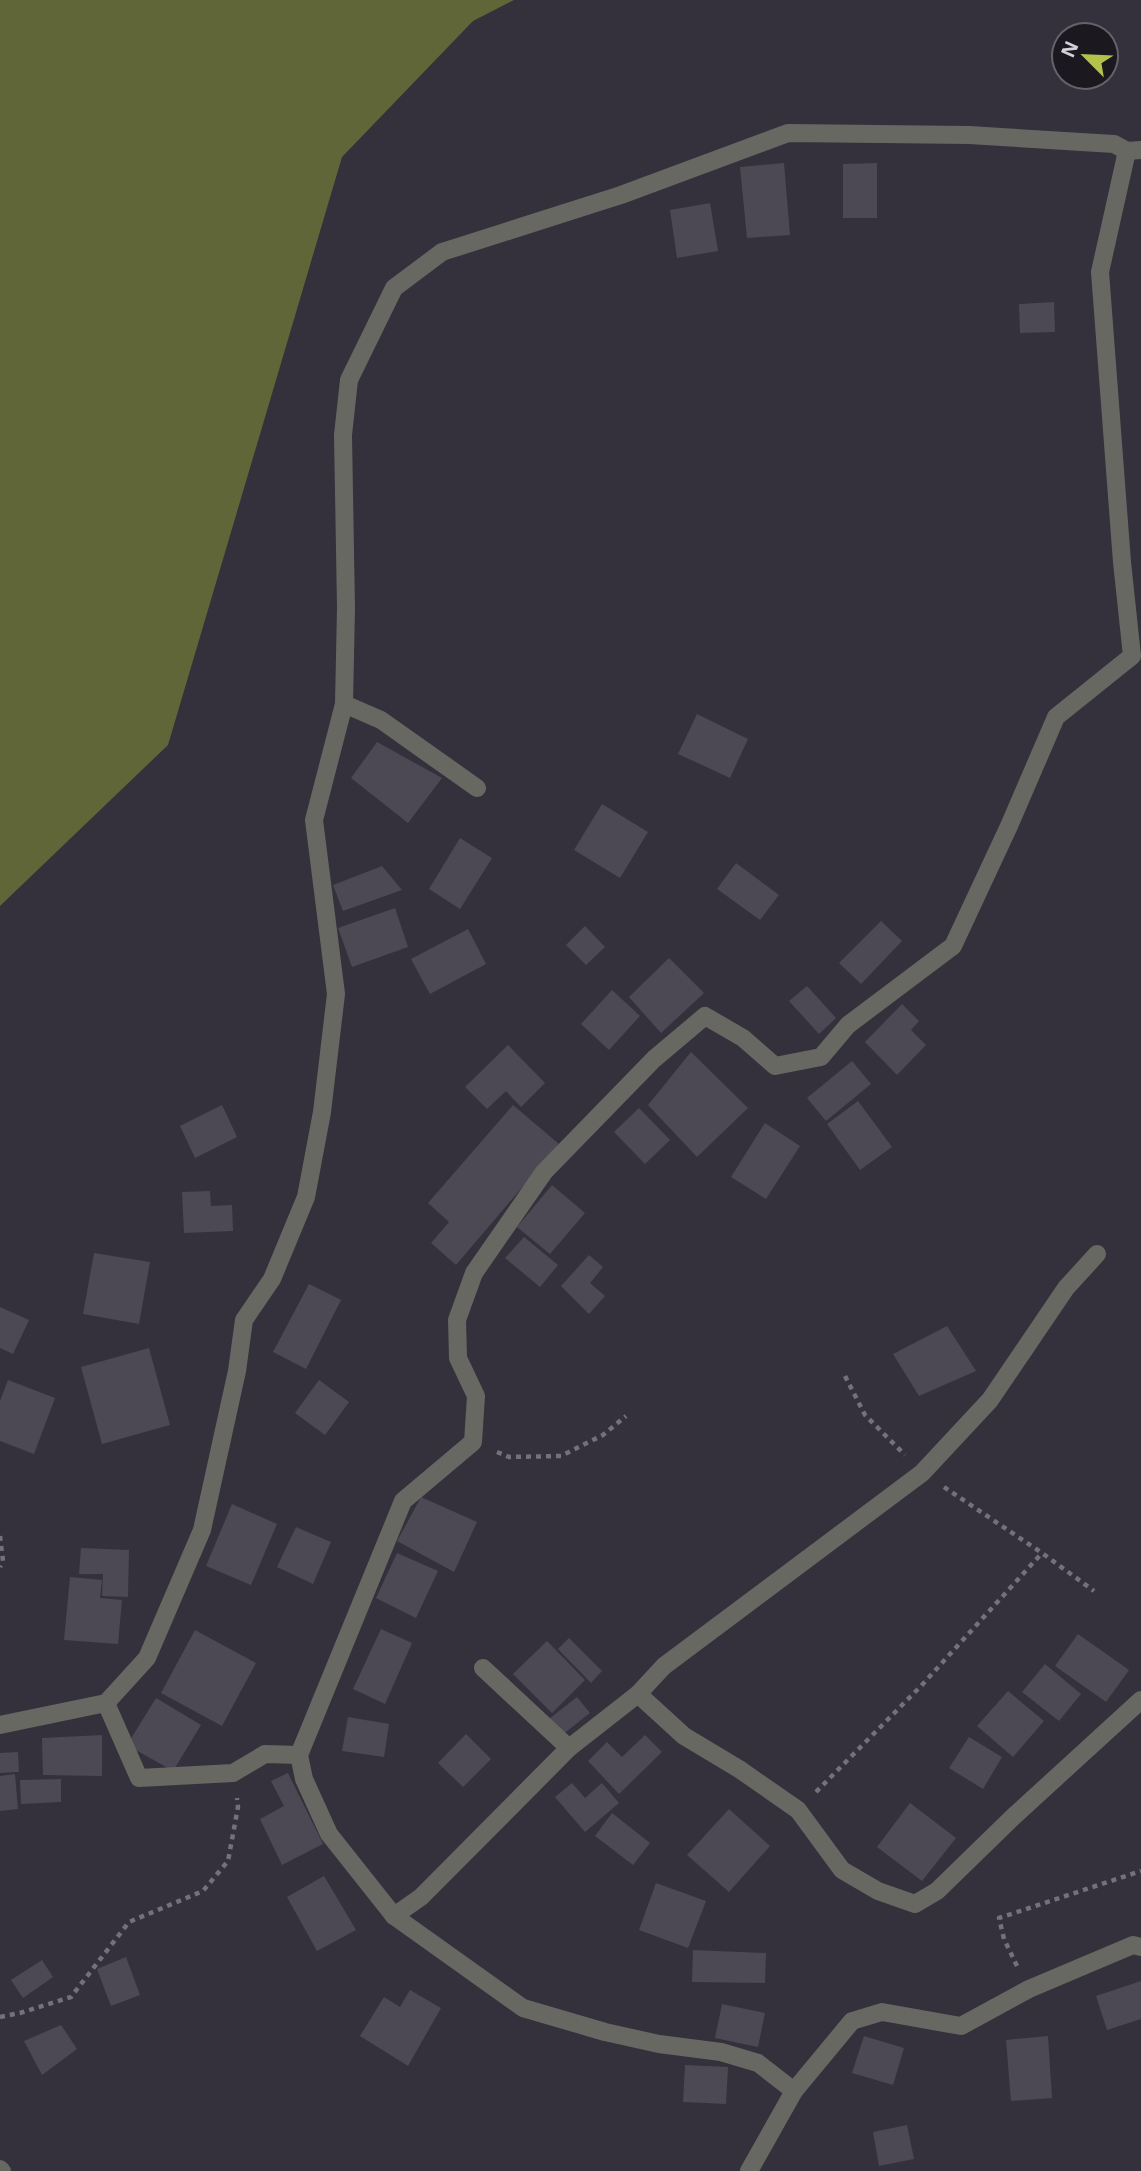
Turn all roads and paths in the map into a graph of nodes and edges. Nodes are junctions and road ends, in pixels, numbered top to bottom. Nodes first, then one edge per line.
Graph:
1 (1134, 151) edge
2 (344, 704) junction
3 (477, 788) dead end
4 (1097, 1254) dead end
5 (845, 1376) dead end
6 (626, 1416) dead end
7 (473, 1442) junction
8 (922, 1472) junction
9 (0, 1536) edge
10 (1042, 1553) junction
11 (0, 1567) edge
12 (1094, 1591) dead end
13 (483, 1668) dead end
14 (638, 1694) junction
15 (1141, 1700) edge
16 (106, 1703) junction
17 (0, 1725) edge
18 (569, 1748) junction
19 (299, 1755) junction
20 (233, 1773) junction
21 (799, 1810) junction
22 (1141, 1871) edge
23 (394, 1916) junction
24 (1141, 1947) edge
25 (1029, 1989) junction
26 (0, 2017) edge
27 (794, 2091) junction
28 (749, 2171) edge

1 - 2 street
1 - 7 street
2 - 3 street
2 - 16 street
4 - 8 street
5 - 8 path
6 - 7 path
7 - 19 street
8 - 10 path
8 - 14 street
9 - 11 path
10 - 12 path
10 - 21 path
13 - 18 street
14 - 18 street
14 - 21 street
15 - 21 street
16 - 17 street
16 - 20 street
18 - 23 street
19 - 20 street
19 - 23 street
20 - 26 path
22 - 25 path
23 - 27 street
24 - 25 street
25 - 27 street
27 - 28 street

